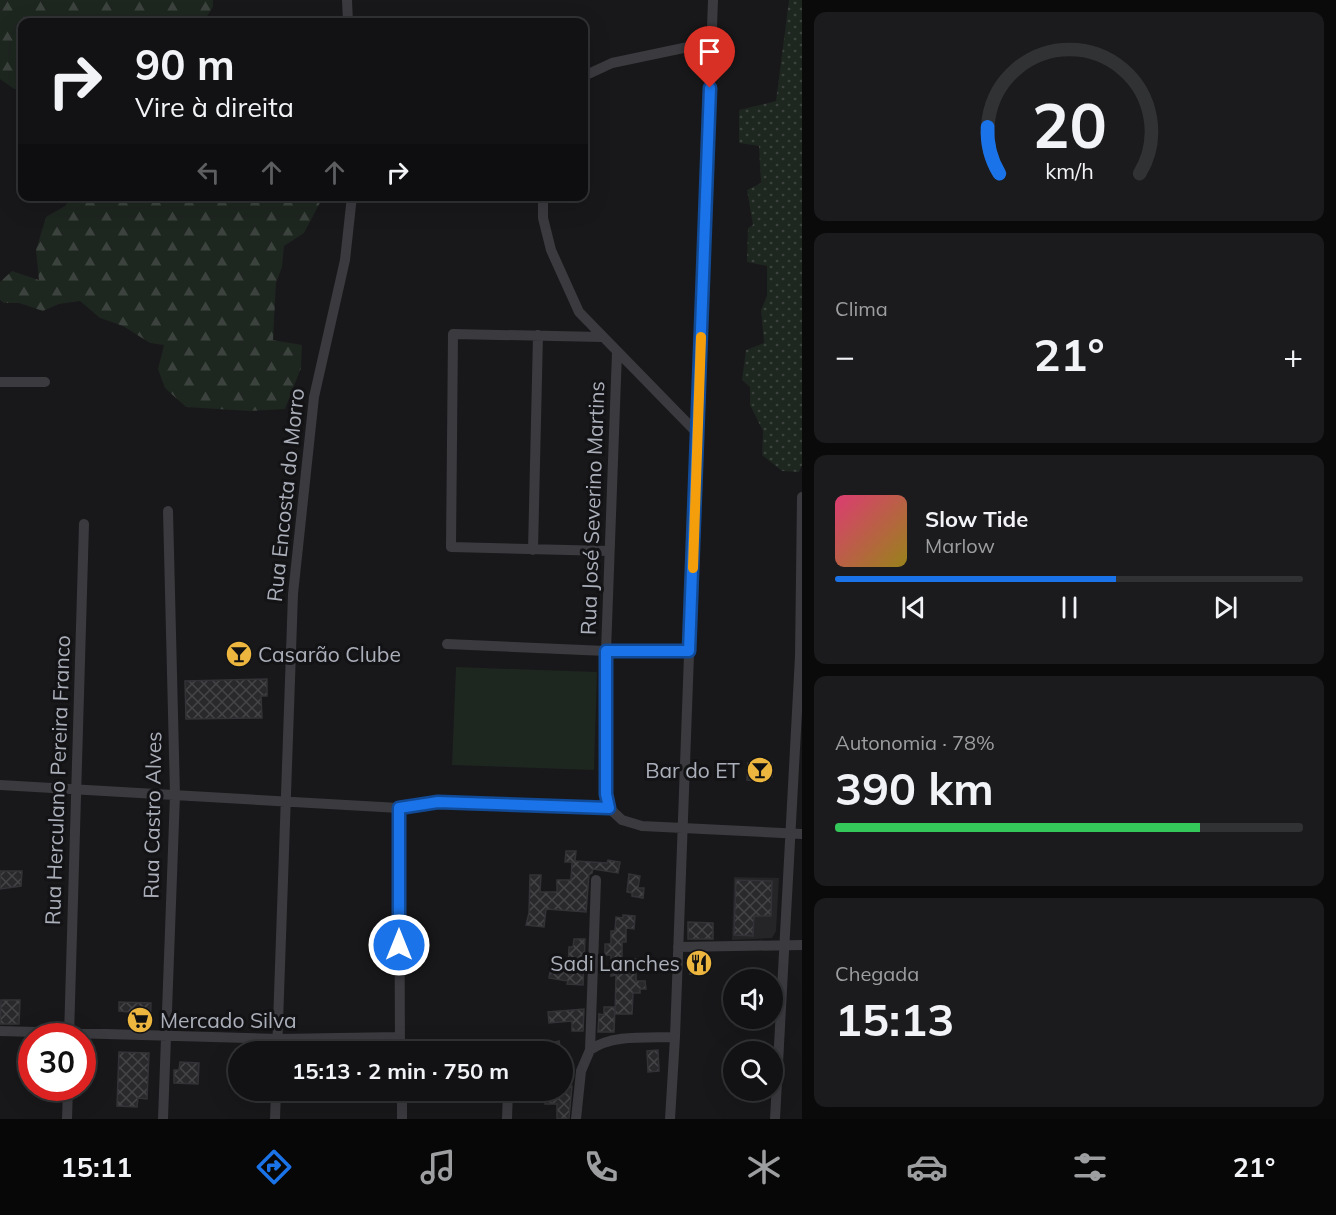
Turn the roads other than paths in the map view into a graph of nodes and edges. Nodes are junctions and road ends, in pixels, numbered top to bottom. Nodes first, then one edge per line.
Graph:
1 (347, 0) edge
2 (713, 0) edge
3 (348, 18) edge
4 (712, 42) junction
5 (588, 74) edge
6 (351, 201) edge
7 (543, 201) edge
8 (538, 335) junction
9 (602, 338) junction
10 (617, 352) junction
11 (0, 381) edge
12 (45, 382) dead end
13 (698, 434) junction
14 (802, 496) edge
15 (168, 511) dead end
16 (84, 524) dead end
17 (533, 550) junction
18 (608, 551) junction
19 (447, 644) dead end
20 (606, 651) junction
21 (689, 651) junction
22 (801, 657) edge
23 (0, 785) edge
24 (76, 789) junction
25 (175, 795) junction
26 (285, 801) junction
27 (399, 808) junction
28 (609, 808) junction
29 (682, 828) junction
30 (790, 834) junction
31 (802, 834) edge
32 (596, 880) dead end
33 (784, 944) junction
34 (802, 945) edge
35 (678, 947) junction
36 (69, 1023) edge
37 (0, 1031) edge
38 (18, 1032) edge
39 (96, 1035) edge
40 (166, 1036) junction
41 (399, 1037) junction
42 (675, 1037) junction
43 (278, 1039) junction
44 (399, 1041) edge
45 (590, 1050) junction
46 (68, 1101) edge
47 (276, 1101) edge
48 (402, 1101) edge
49 (508, 1101) edge
50 (67, 1119) edge
51 (163, 1119) edge
52 (275, 1119) edge
53 (402, 1119) edge
54 (507, 1119) edge
55 (576, 1119) edge
56 (670, 1119) edge
57 (775, 1119) edge

1 - 3 street
2 - 4 street
4 - 5 street
4 - 13 street
6 - 26 street, Rua Encosta do Morro
7 - 9 street
8 - 9 street
8 - 17 street
8 - 17 street
9 - 10 street
10 - 13 street
10 - 18 street, Rua José Severino Martins
11 - 12 street
13 - 21 street
14 - 22 street
15 - 25 street, Rua Castro Alves
16 - 24 street, Rua Herculano Pereira Franco
17 - 18 street
18 - 20 street, Rua José Severino Martins
19 - 20 street
20 - 21 street
20 - 28 street, Rua José Severino Martins
21 - 29 street
22 - 30 street
23 - 24 street
24 - 25 street
24 - 36 street, Rua Herculano Pereira Franco
25 - 26 street
25 - 40 street, Rua Castro Alves
26 - 27 street
26 - 43 street, Rua Encosta do Morro
27 - 28 street
27 - 41 street
28 - 29 street
29 - 30 street
29 - 35 street
30 - 31 street
30 - 33 street
32 - 45 street
33 - 34 street
33 - 35 street
33 - 57 street
35 - 42 street
37 - 38 street
39 - 40 street
40 - 43 street
40 - 51 street, Rua Castro Alves
41 - 43 street
41 - 44 street
42 - 45 street
42 - 56 street
45 - 55 street
46 - 50 street
47 - 52 street
48 - 53 street
49 - 54 street

